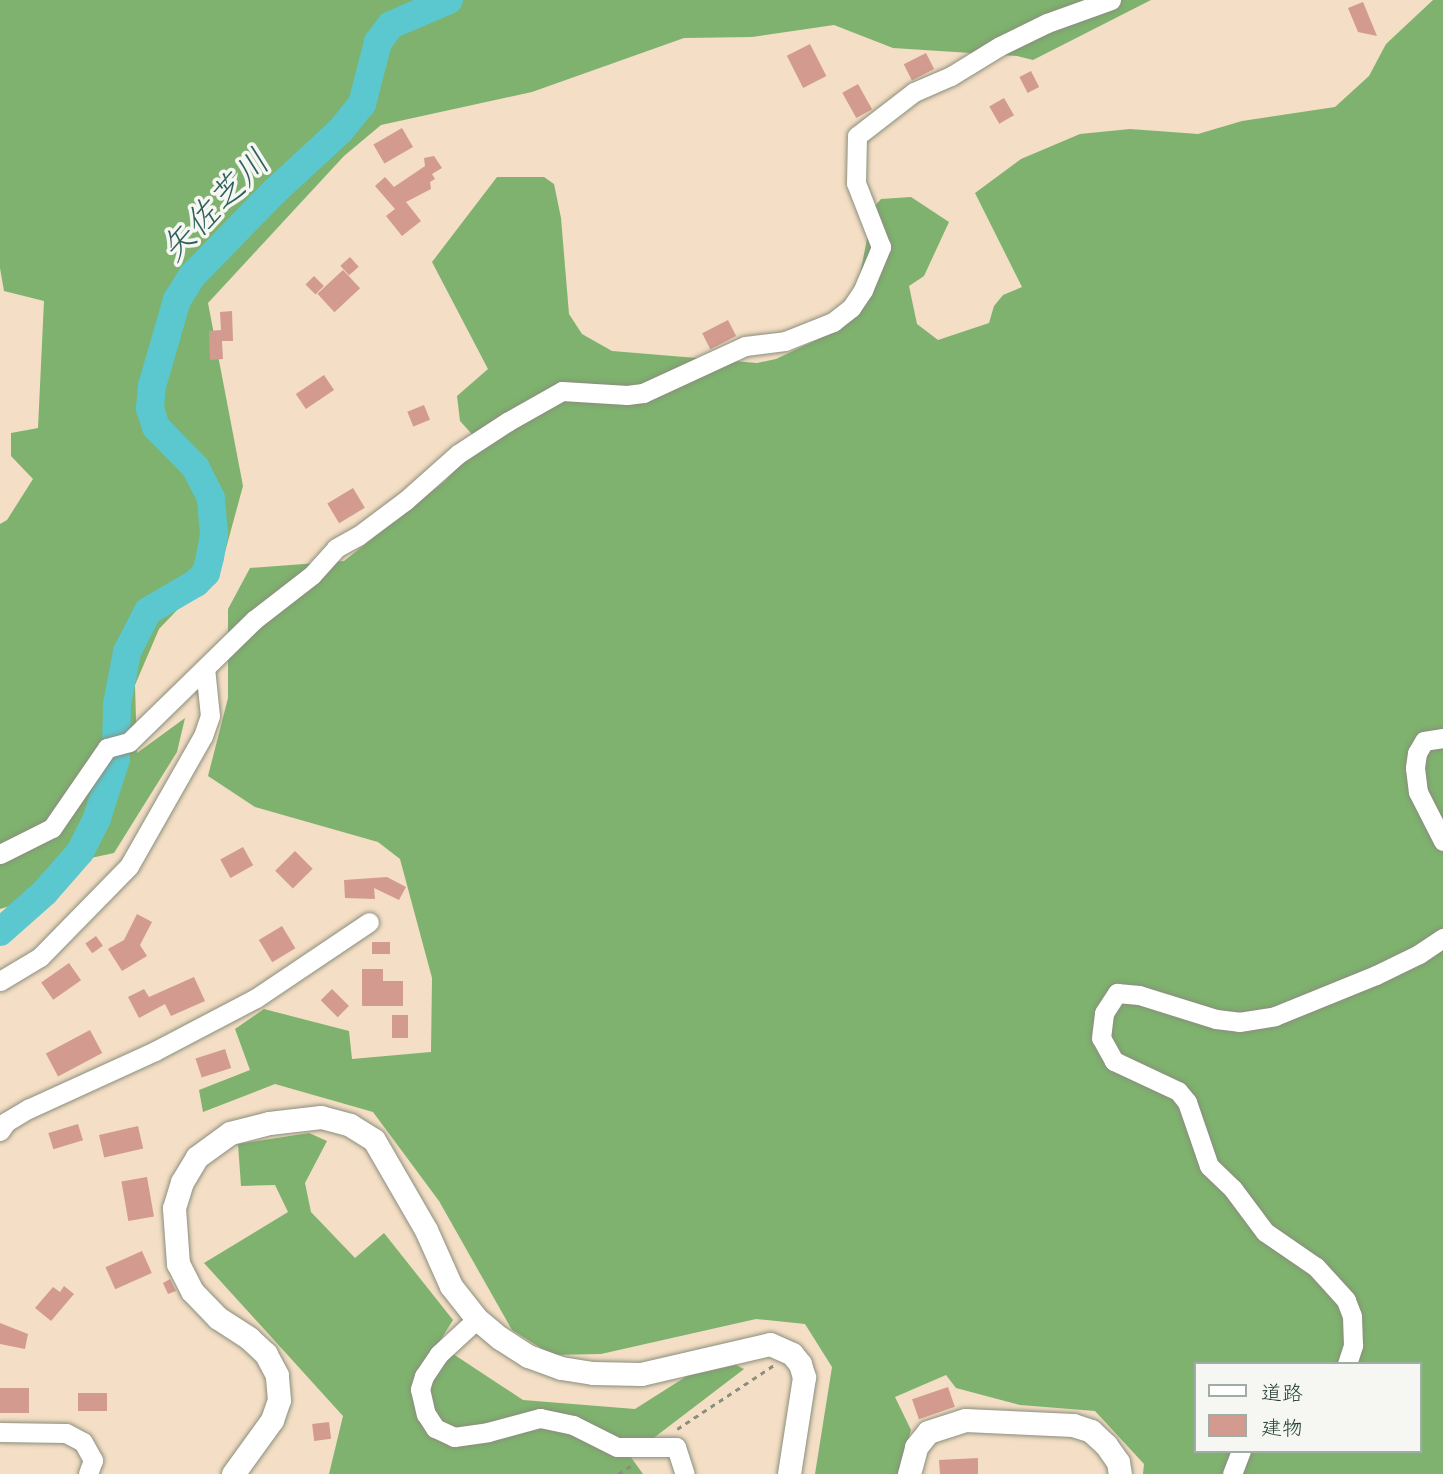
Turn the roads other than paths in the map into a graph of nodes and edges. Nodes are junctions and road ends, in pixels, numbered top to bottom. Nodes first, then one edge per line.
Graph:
1 (1111, 0) edge
2 (205, 668) junction
3 (1443, 738) edge
4 (1443, 841) edge
5 (0, 854) edge
6 (369, 922) dead end
7 (1443, 938) edge
8 (0, 981) edge
9 (0, 1131) edge
10 (477, 1319) junction
11 (1348, 1362) edge
12 (0, 1432) edge
13 (1240, 1453) edge
14 (88, 1474) edge
15 (233, 1474) edge
16 (685, 1474) edge
17 (789, 1474) edge
18 (909, 1474) edge
19 (1121, 1474) edge
20 (1232, 1474) edge

1 - 2 street
2 - 5 street
2 - 8 street
3 - 4 street
6 - 9 street
7 - 11 street
10 - 15 street
10 - 16 street
10 - 17 street
12 - 14 street
13 - 20 street
18 - 19 street

